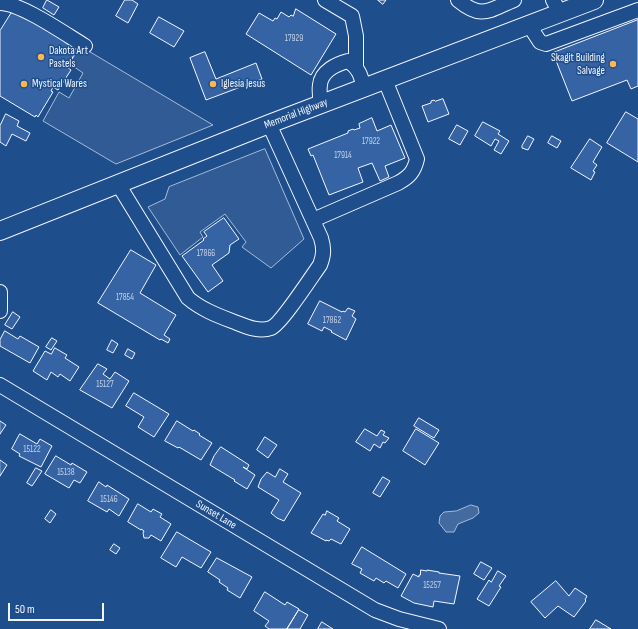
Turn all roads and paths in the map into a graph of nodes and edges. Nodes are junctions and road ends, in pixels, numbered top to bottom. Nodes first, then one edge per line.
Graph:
1 (325, 0) edge
2 (458, 0) edge
3 (514, 0) edge
4 (594, 0) edge
5 (0, 4) edge
6 (557, 6) edge
7 (638, 10) edge
8 (529, 25) junction
9 (85, 46) dead end
10 (356, 66) junction
11 (385, 80) junction
12 (364, 88) junction
13 (321, 104) junction
14 (269, 124) junction
15 (118, 184) junction
16 (313, 220) junction
17 (0, 231) edge
18 (0, 292) edge
19 (0, 311) edge
20 (0, 385) edge
21 (439, 629) edge

1 - 10 street
2 - 3 street
4 - 6 main road, Memorial Highway
5 - 9 street
6 - 8 main road, Memorial Highway
7 - 8 street
8 - 11 main road, Memorial Highway
10 - 12 street
10 - 13 street
11 - 12 main road, Memorial Highway
11 - 16 street
12 - 13 main road, Memorial Highway
13 - 14 main road, Memorial Highway
14 - 15 main road, Memorial Highway
14 - 16 street
15 - 16 street
15 - 17 main road, Memorial Highway
18 - 19 street
20 - 21 street, Sunset Lane

